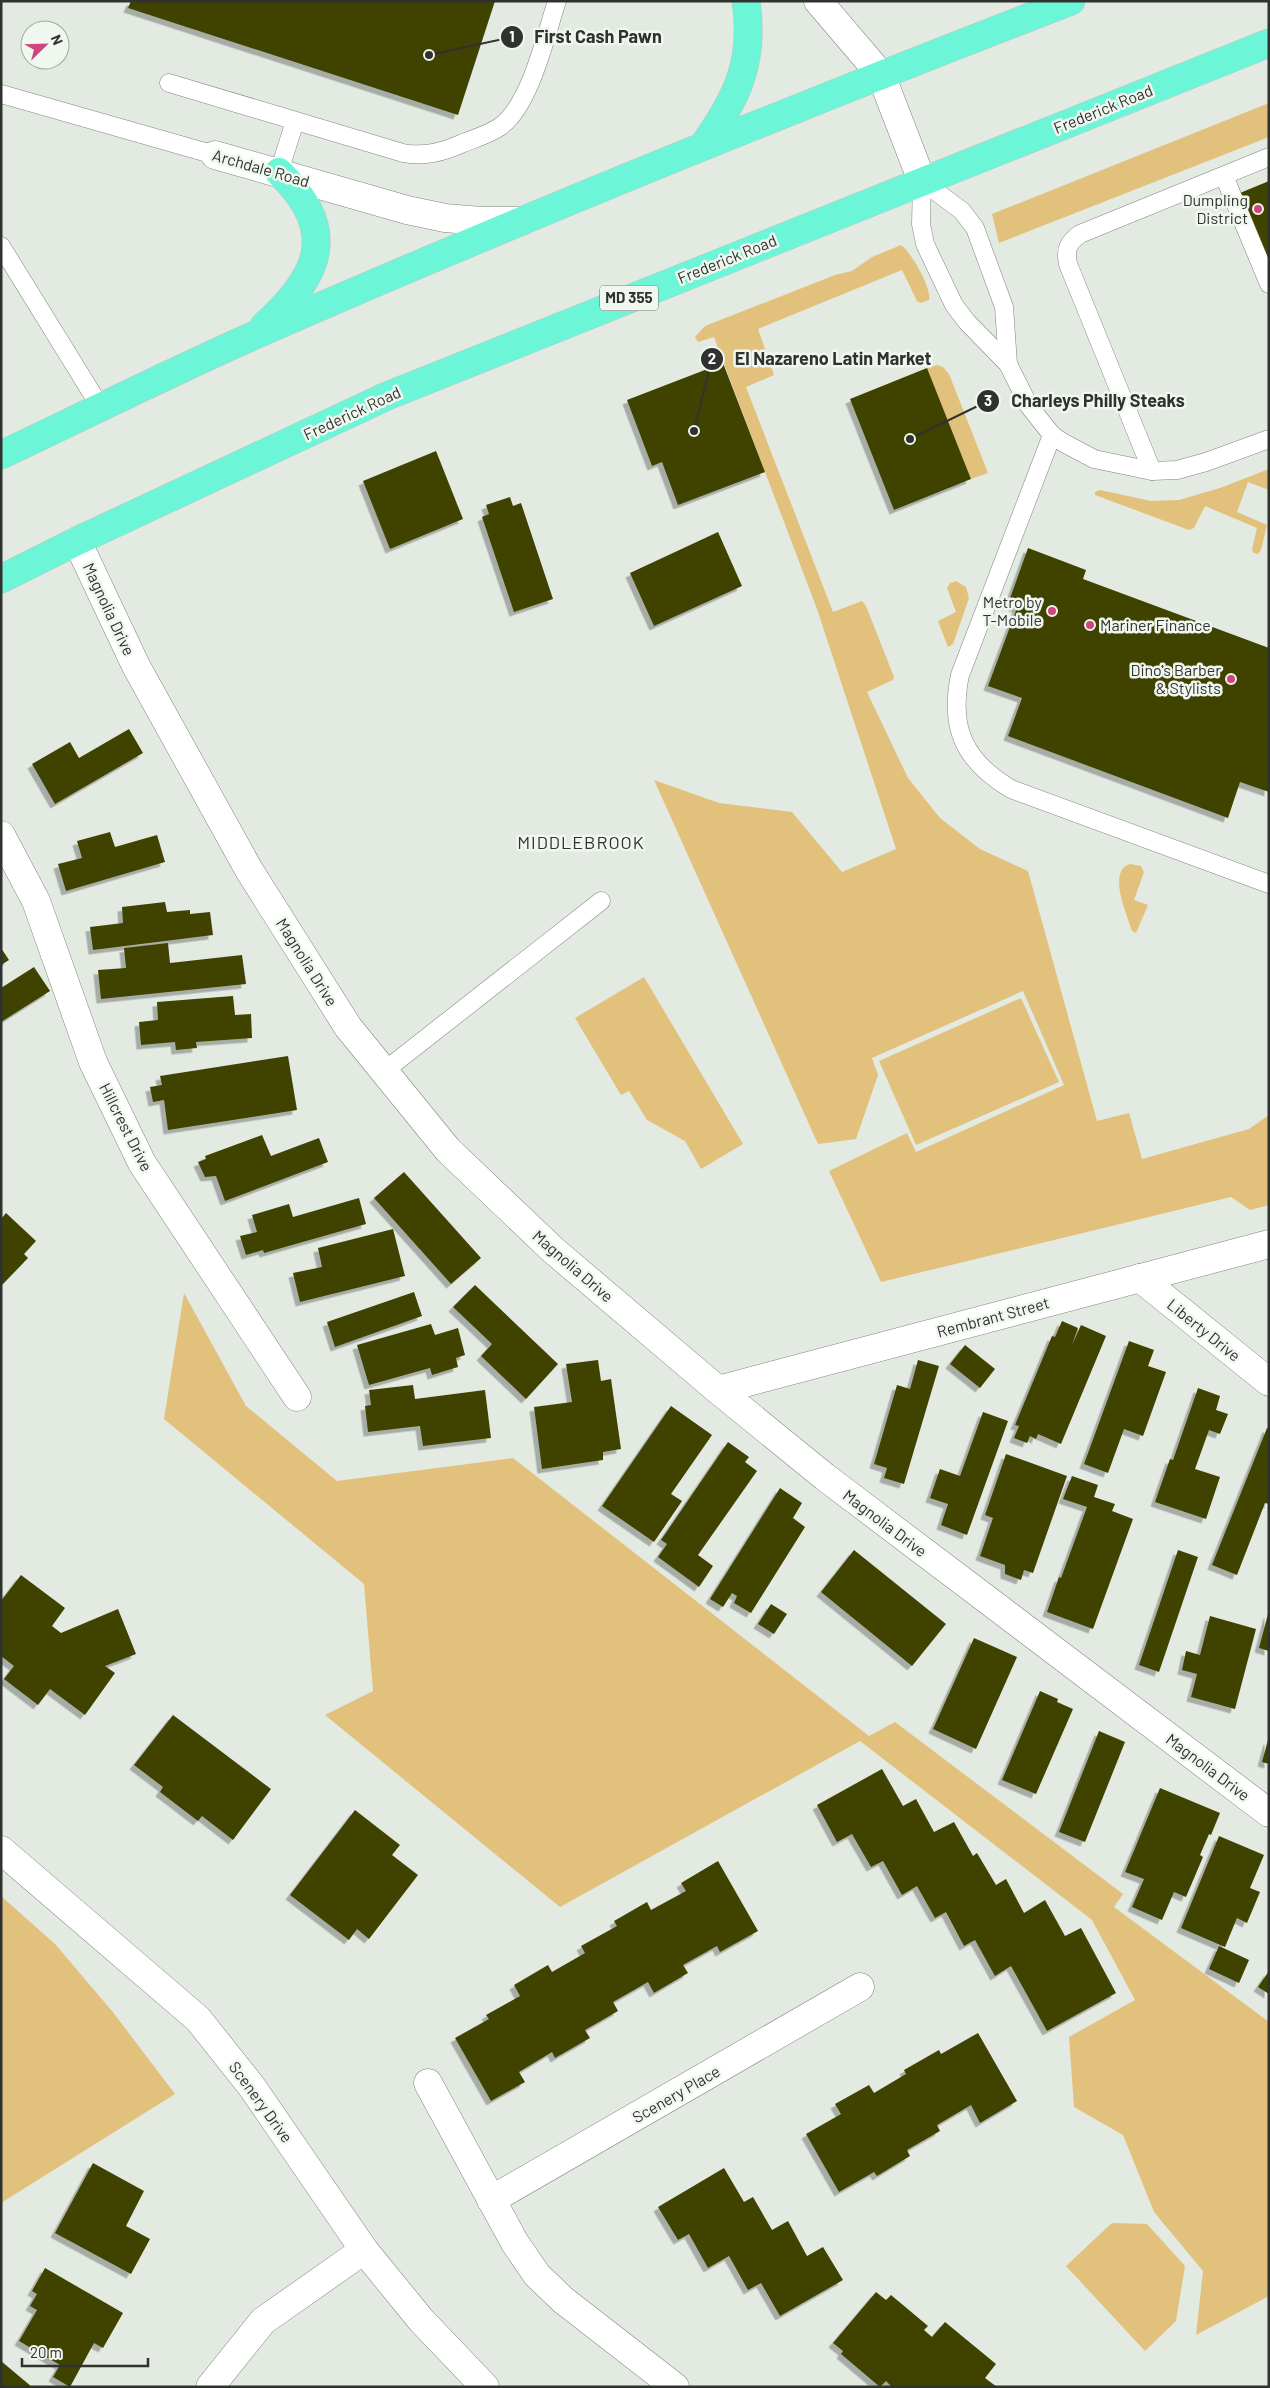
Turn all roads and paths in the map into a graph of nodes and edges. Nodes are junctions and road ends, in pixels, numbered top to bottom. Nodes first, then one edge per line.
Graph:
1 (557, 1) edge
2 (746, 1) edge
3 (818, 1) edge
4 (1059, 4) edge
5 (1269, 43) edge
6 (881, 75) junction
7 (169, 84) dead end
8 (1, 94) edge
9 (295, 121) junction
10 (702, 146) junction
11 (216, 154) joint
12 (1269, 157) edge
13 (279, 172) junction
14 (1224, 176) junction
15 (922, 181) junction
16 (524, 220) junction
17 (1, 246) edge
18 (1269, 284) edge
19 (253, 336) junction
20 (1008, 364) junction
21 (101, 408) junction
22 (1052, 435) junction
23 (1269, 439) edge
24 (1, 455) edge
25 (1152, 471) junction
26 (77, 541) junction
27 (1, 579) edge
28 (1, 835) edge
29 (1269, 884) edge
30 (601, 901) dead end
31 (383, 1072) junction
32 (1269, 1244) edge
33 (1140, 1278) junction
34 (1269, 1382) edge
35 (718, 1390) junction
36 (297, 1397) dead end
37 (1269, 1813) edge
38 (1, 1850) edge
39 (860, 1987) dead end
40 (428, 2083) dead end
41 (491, 2200) junction
42 (364, 2250) junction
43 (210, 2387) edge
44 (485, 2387) edge
45 (676, 2387) edge

1 - 9 lane
2 - 10 main road
3 - 6 street
4 - 6 main road
5 - 15 main road, Frederick Road / MD 355
6 - 10 main road
6 - 15 street
7 - 9 lane
8 - 11 lane, Archdale Road
9 - 13 lane
10 - 16 main road
11 - 13 street, Archdale Road
12 - 14 lane
13 - 16 street, Archdale Road
13 - 19 main road
14 - 18 lane
14 - 25 lane
15 - 20 lane
15 - 20 lane
15 - 26 main road, Frederick Road / MD 355
16 - 19 main road
17 - 21 lane
19 - 21 main road
20 - 22 lane
21 - 24 main road
22 - 25 lane
22 - 29 lane
23 - 25 lane
26 - 27 main road, Frederick Road / MD 355
26 - 31 street, Magnolia Drive
28 - 36 street, Hillcrest Drive
30 - 31 lane
31 - 35 street, Magnolia Drive
32 - 33 street, Rembrant Street
33 - 34 street, Liberty Drive
33 - 35 street, Rembrant Street
35 - 37 street, Magnolia Drive
38 - 42 street, Scenery Drive
39 - 41 street, Scenery Place
40 - 41 street
41 - 45 street
42 - 43 street
42 - 44 street, Scenery Drive

